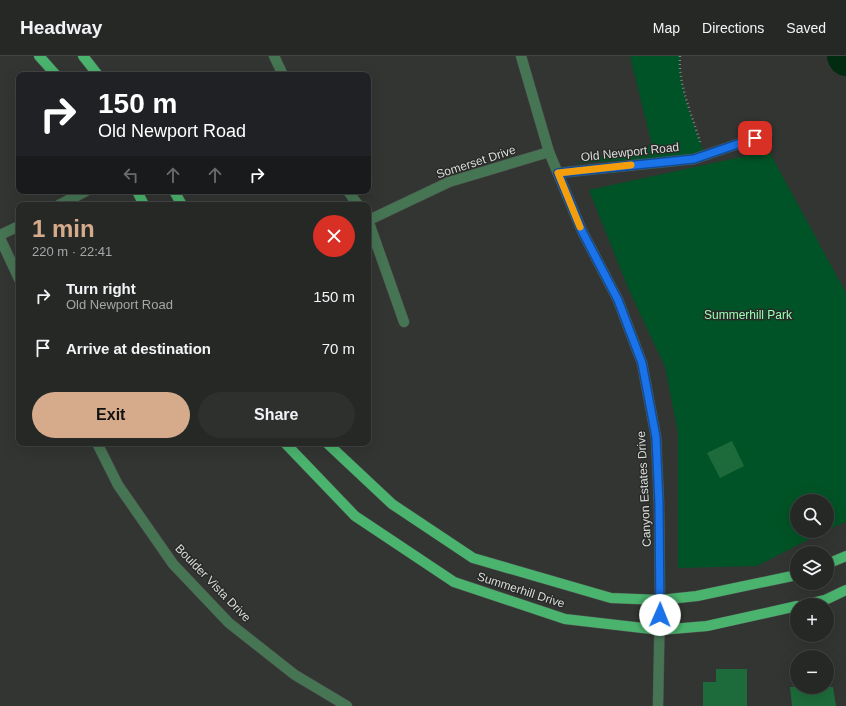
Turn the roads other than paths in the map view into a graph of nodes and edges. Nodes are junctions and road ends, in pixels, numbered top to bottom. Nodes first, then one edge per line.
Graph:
1 (39, 56) edge
2 (84, 56) edge
3 (274, 56) edge
4 (521, 56) edge
5 (53, 72) edge
6 (96, 72) edge
7 (282, 72) edge
8 (767, 134) dead end
9 (549, 152) junction
10 (558, 173) junction
11 (80, 194) edge
12 (65, 202) edge
13 (371, 219) edge
14 (16, 228) edge
15 (371, 228) edge
16 (0, 237) edge
17 (16, 272) edge
18 (404, 322) dead end
19 (99, 446) edge
20 (288, 446) edge
21 (330, 446) edge
22 (846, 556) edge
23 (834, 561) edge
24 (790, 577) edge
25 (846, 590) edge
26 (829, 598) edge
27 (660, 600) junction
28 (790, 608) edge
29 (660, 630) junction
30 (347, 706) edge
31 (658, 706) edge

1 - 5 main road
2 - 6 main road
3 - 7 street
4 - 9 street, Canyon Estates Drive
8 - 10 street, Old Newport Road
9 - 10 street, Canyon Estates Drive
9 - 13 street, Somerset Drive
10 - 27 street, Canyon Estates Drive
11 - 12 street
14 - 16 street
15 - 18 street
16 - 17 street
19 - 30 street, Boulder Vista Drive
20 - 29 main road, Summerhill Drive
21 - 27 main road, Summerhill Drive
22 - 23 main road
24 - 27 main road, Summerhill Drive
25 - 26 main road
27 - 29 street, Canyon Estates Drive
28 - 29 main road, Summerhill Drive
29 - 31 street, Canyon Estates Drive

